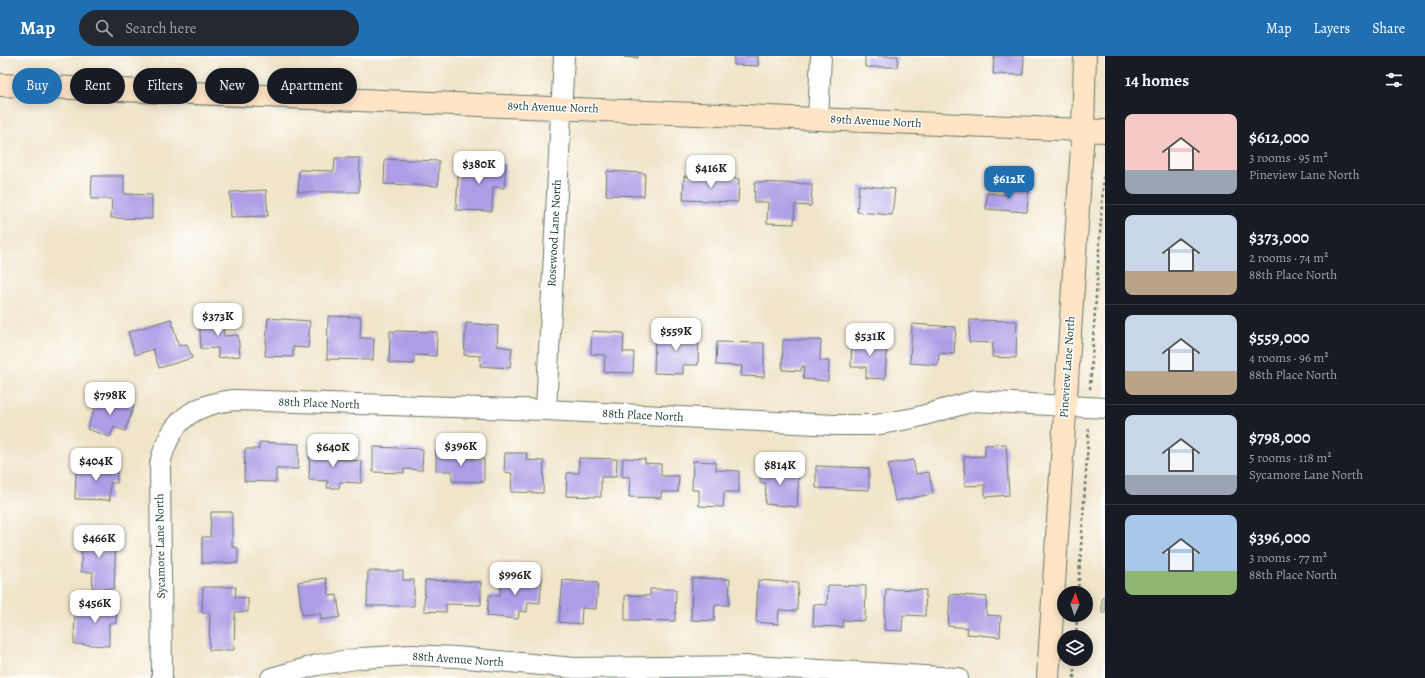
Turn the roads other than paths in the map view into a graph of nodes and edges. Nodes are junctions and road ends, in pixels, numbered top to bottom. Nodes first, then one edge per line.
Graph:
1 (564, 56) edge
2 (821, 56) edge
3 (1085, 56) edge
4 (0, 85) edge
5 (560, 107) junction
6 (818, 119) junction
7 (1082, 130) junction
8 (1105, 131) edge
9 (1065, 405) junction
10 (1097, 407) edge
11 (546, 410) junction
12 (183, 420) joint
13 (508, 670) edge
14 (162, 678) edge
15 (271, 678) edge
16 (958, 678) edge
17 (1048, 678) edge

1 - 5 street, Rosewood Lane North
2 - 6 street
3 - 7 street, Pineview Lane North
4 - 5 street, 89th Avenue North
5 - 6 street, 89th Avenue North
5 - 11 street, Rosewood Lane North
6 - 7 street, 89th Avenue North
7 - 8 street, 89th Avenue North
7 - 9 street, Pineview Lane North
9 - 10 street, 88th Place North
9 - 11 street, 88th Place North
9 - 17 street, Pineview Lane North
11 - 12 street, 88th Place North
12 - 14 street, Sycamore Lane North
13 - 15 street, 88th Avenue North
13 - 16 street, 88th Avenue North

